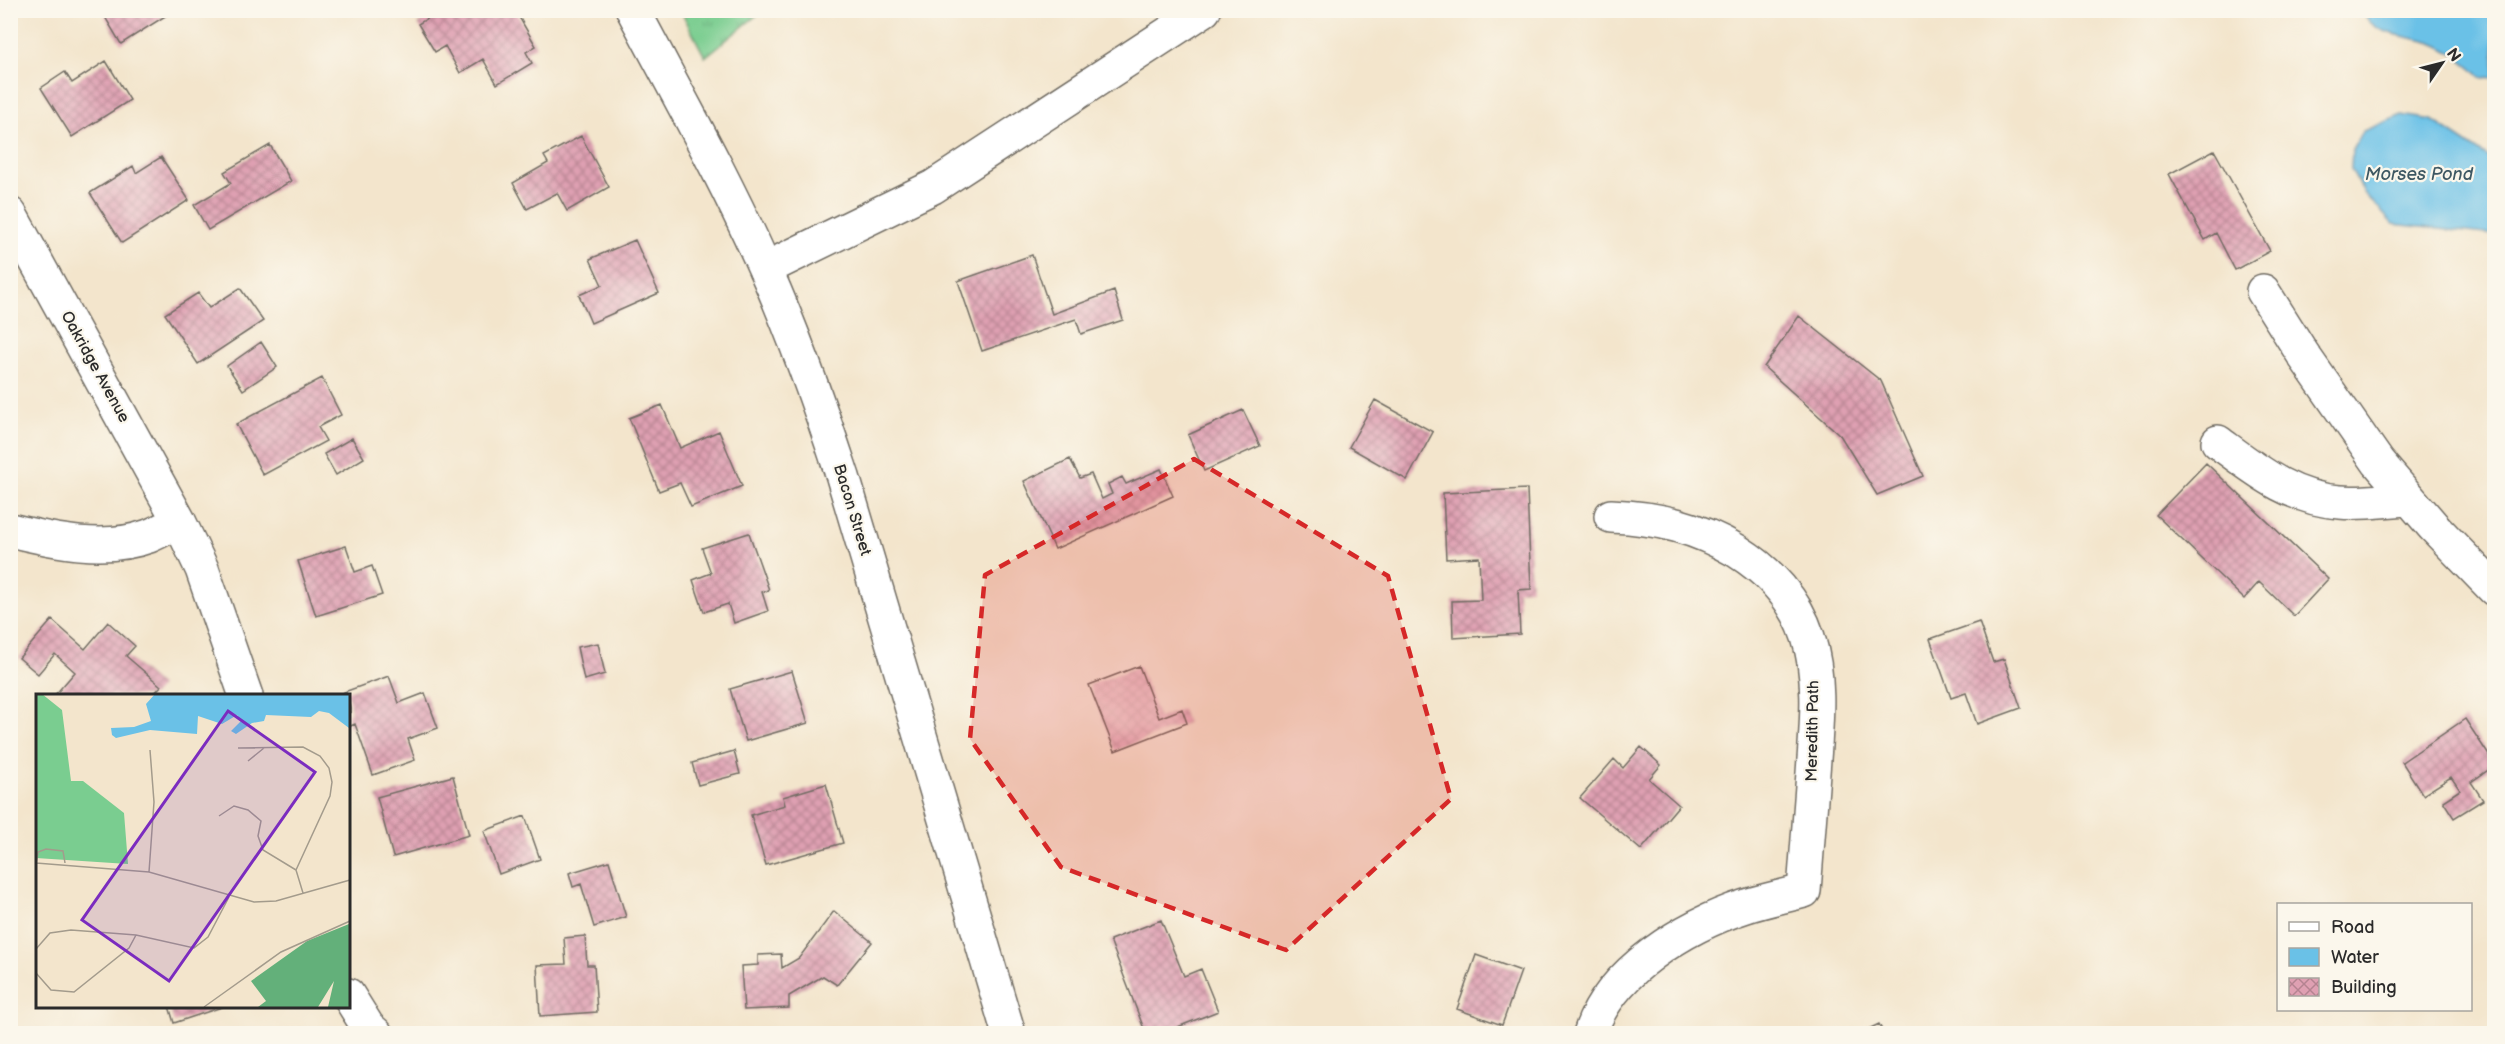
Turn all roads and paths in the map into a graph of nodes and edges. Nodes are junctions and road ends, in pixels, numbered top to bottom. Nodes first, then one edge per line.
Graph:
1 (633, 10) edge
2 (1204, 10) edge
3 (10, 214) edge
4 (765, 269) junction
5 (2263, 291) dead end
6 (2218, 442) dead end
7 (2409, 499) junction
8 (1611, 516) dead end
9 (179, 521) junction
10 (10, 530) edge
11 (2494, 589) edge
12 (245, 694) edge
13 (350, 998) edge
14 (376, 1034) edge
15 (1009, 1034) edge
16 (1590, 1034) edge

1 - 4 street, Bacon Street
2 - 4 street
3 - 9 street, Oakridge Avenue
4 - 15 street, Bacon Street
5 - 7 street
6 - 7 street
7 - 11 street
8 - 16 street, Meredith Path
9 - 10 street
9 - 12 street, Oakridge Avenue
13 - 14 street

